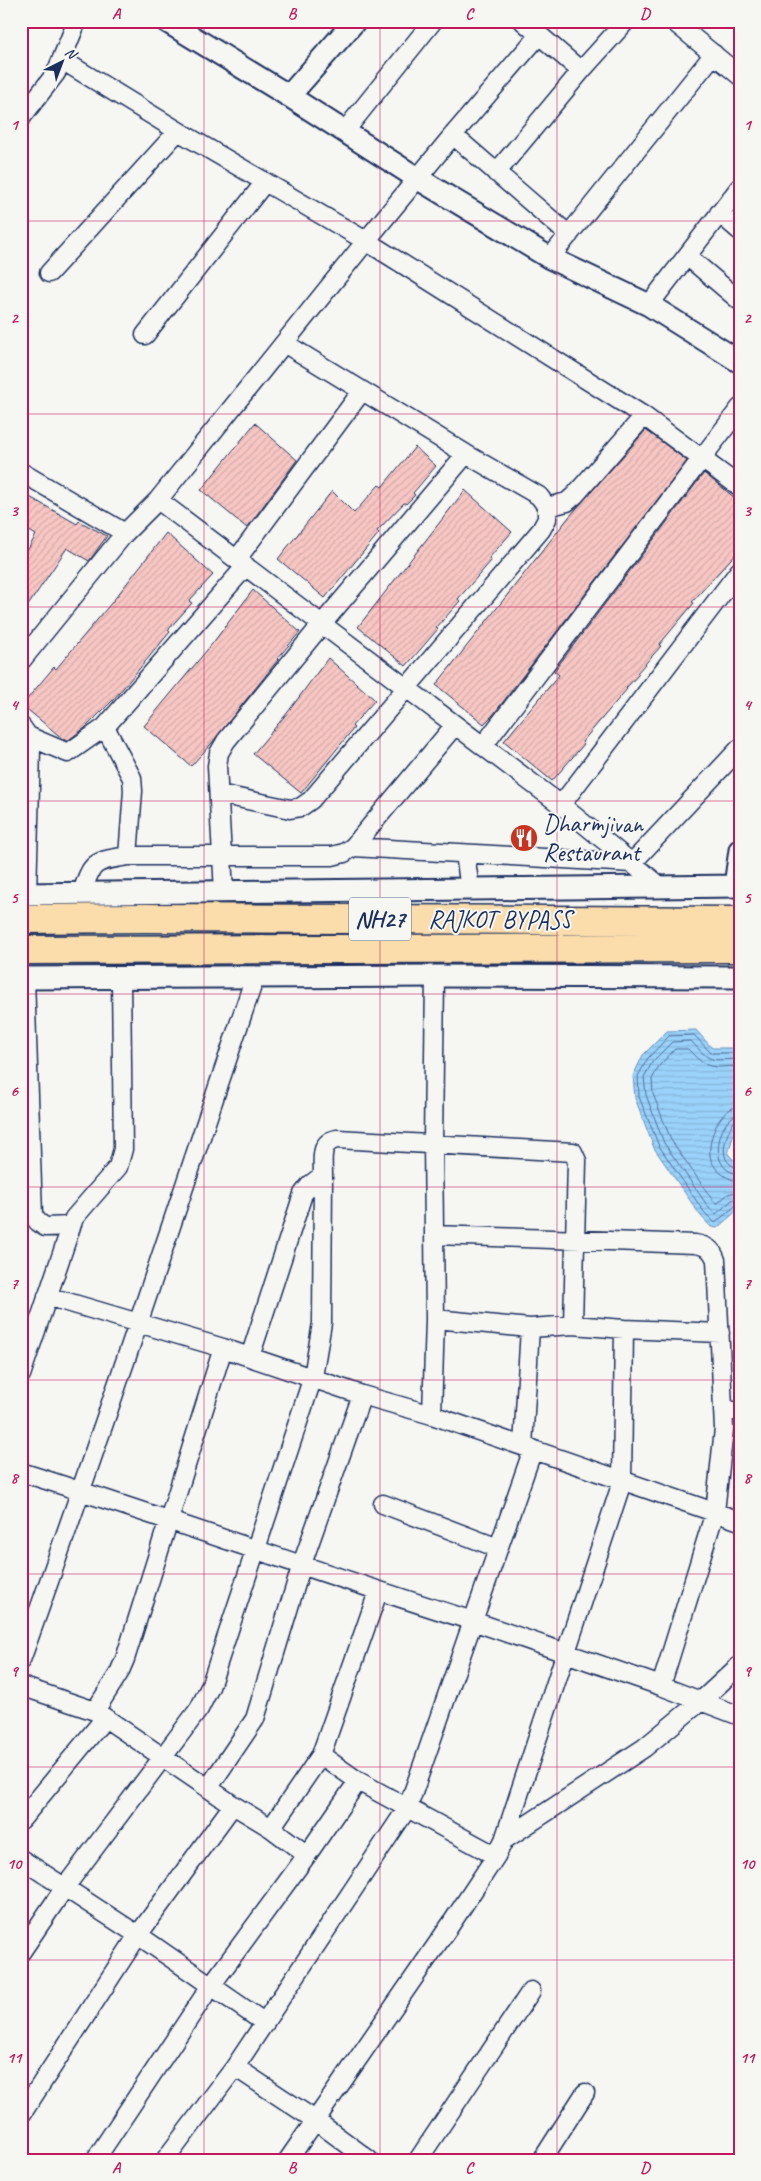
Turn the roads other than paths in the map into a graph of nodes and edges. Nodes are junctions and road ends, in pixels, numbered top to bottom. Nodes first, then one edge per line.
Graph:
1 (77, 21) edge
2 (166, 21) edge
3 (355, 21) edge
4 (433, 21) edge
5 (523, 21) edge
6 (626, 21) edge
7 (676, 22) edge
8 (539, 35) junction
9 (714, 54) junction
10 (62, 60) junction
11 (581, 71) junction
12 (740, 76) edge
13 (289, 96) junction
14 (21, 118) edge
15 (178, 131) junction
16 (344, 132) junction
17 (453, 135) junction
18 (496, 173) junction
19 (417, 178) junction
20 (265, 182) junction
21 (740, 187) edge
22 (719, 213) junction
23 (740, 231) edge
24 (569, 235) junction
25 (366, 241) junction
26 (686, 256) junction
27 (550, 258) junction
28 (50, 272) dead end
29 (740, 301) edge
30 (649, 305) junction
31 (144, 335) dead end
32 (284, 343) junction
33 (740, 362) edge
34 (362, 391) junction
35 (740, 408) edge
36 (644, 416) junction
37 (466, 454) junction
38 (700, 458) junction
39 (21, 472) edge
40 (740, 487) edge
41 (158, 500) junction
42 (547, 507) junction
43 (125, 533) junction
44 (241, 563) junction
45 (740, 570) edge
46 (322, 624) junction
47 (21, 661) edge
48 (407, 688) junction
49 (455, 725) junction
50 (105, 727) junction
51 (24, 731) edge
52 (483, 746) junction
53 (740, 748) edge
54 (219, 794) junction
55 (561, 805) junction
56 (353, 847) junction
57 (740, 850) edge
58 (465, 854) junction
59 (128, 856) junction
60 (222, 856) junction
61 (632, 863) junction
62 (737, 886) edge
63 (661, 887) junction
64 (470, 889) junction
65 (224, 892) junction
66 (82, 894) junction
67 (23, 903) edge
68 (740, 921) edge
69 (740, 948) edge
70 (21, 950) edge
71 (255, 976) junction
72 (435, 976) junction
73 (740, 977) edge
74 (23, 978) edge
75 (121, 979) junction
76 (433, 1143) junction
77 (323, 1176) junction
78 (71, 1226) junction
79 (434, 1235) junction
80 (576, 1241) junction
81 (46, 1296) junction
82 (435, 1319) junction
83 (137, 1323) junction
84 (573, 1325) junction
85 (530, 1328) junction
86 (624, 1329) junction
87 (720, 1332) junction
88 (223, 1348) junction
89 (250, 1356) junction
90 (21, 1375) edge
91 (313, 1377) junction
92 (362, 1395) junction
93 (732, 1411) edge
94 (432, 1414) junction
95 (528, 1448) junction
96 (21, 1472) edge
97 (622, 1482) junction
98 (82, 1491) junction
99 (382, 1504) dead end
100 (715, 1512) junction
101 (168, 1520) junction
102 (740, 1521) edge
103 (498, 1548) junction
104 (255, 1549) junction
105 (302, 1564) junction
106 (378, 1592) junction
107 (473, 1621) junction
108 (567, 1655) junction
109 (21, 1660) edge
110 (740, 1665) edge
111 (21, 1686) edge
112 (661, 1686) junction
113 (701, 1701) junction
114 (100, 1715) junction
115 (740, 1716) edge
116 (320, 1755) junction
117 (163, 1757) junction
118 (358, 1781) junction
119 (209, 1787) junction
120 (233, 1805) junction
121 (408, 1807) junction
122 (21, 1820) edge
123 (271, 1828) junction
124 (504, 1840) junction
125 (307, 1855) junction
126 (496, 1856) junction
127 (21, 1859) edge
128 (65, 1887) junction
129 (138, 1935) junction
130 (21, 1952) edge
131 (210, 1987) junction
132 (531, 1991) dead end
133 (264, 2023) junction
134 (235, 2067) junction
135 (585, 2092) dead end
136 (21, 2115) edge
137 (315, 2120) junction
138 (95, 2160) edge
139 (165, 2160) edge
140 (288, 2160) edge
141 (369, 2160) edge
142 (418, 2160) edge
143 (542, 2160) edge

1 - 10 street
2 - 13 street
3 - 13 street
4 - 16 street
5 - 8 street
6 - 11 street
7 - 9 street
8 - 11 street
8 - 17 street
9 - 12 street
9 - 24 street
10 - 14 street
10 - 15 street
11 - 18 street
13 - 16 street
15 - 20 street
15 - 28 street
16 - 19 street
17 - 18 street
17 - 19 street
18 - 24 street
19 - 25 street
19 - 27 street
20 - 25 street
20 - 31 street
21 - 22 street
22 - 23 street
22 - 26 street
24 - 27 street
25 - 32 street
25 - 36 street
26 - 29 street
26 - 30 street
27 - 30 street
30 - 33 street
32 - 34 street
32 - 41 street
34 - 37 street
34 - 44 street
35 - 38 street
36 - 38 street
36 - 42 street
37 - 42 street
37 - 46 street
38 - 40 street
38 - 52 street
39 - 43 street
41 - 43 street
41 - 44 street
42 - 48 street
43 - 47 street
44 - 46 street
44 - 50 street
45 - 55 street
46 - 48 street
46 - 54 street
48 - 49 street
48 - 54 street
49 - 52 street
49 - 56 street
50 - 51 street
50 - 59 street
51 - 67 street
52 - 55 street
53 - 61 street
54 - 60 street
55 - 61 street
56 - 58 street
56 - 60 street
57 - 62 street
58 - 61 street
58 - 64 street
59 - 60 street
59 - 66 street
60 - 65 street
61 - 63 street
62 - 63 street
63 - 64 street
64 - 65 street
65 - 66 street
66 - 67 street
67 - 68 highway, RAJKOT BYPASS / NH27
69 - 70 highway, RAJKOT BYPASS / NH27
71 - 72 street
71 - 75 street
71 - 83 street
72 - 73 street
72 - 76 street
74 - 75 street
74 - 78 street
75 - 78 street
76 - 77 street
76 - 79 street
76 - 80 street
77 - 89 street
77 - 91 street
78 - 81 street
79 - 80 street
79 - 82 street
80 - 84 street
80 - 87 street
81 - 83 street
81 - 90 street
82 - 85 street
82 - 94 street
83 - 88 street
83 - 98 street
84 - 85 street
84 - 86 street
85 - 95 street
86 - 87 street
86 - 97 street
87 - 93 street
88 - 89 street
88 - 101 street
89 - 91 street
91 - 92 street
91 - 104 street
92 - 94 street
92 - 105 street
93 - 100 street
94 - 95 street
95 - 97 street
95 - 103 street
96 - 98 street
97 - 100 street
97 - 108 street
98 - 101 street
98 - 109 street
99 - 103 street
100 - 102 street
100 - 112 street
101 - 104 street
101 - 114 street
103 - 107 street
104 - 105 street
104 - 117 street
105 - 106 street
105 - 119 street
106 - 107 street
106 - 116 street
107 - 108 street
107 - 121 street
108 - 112 street
108 - 124 street
110 - 113 street
111 - 114 street
112 - 113 street
113 - 115 street
113 - 124 street
114 - 117 street
114 - 122 street
116 - 118 street
116 - 123 street
117 - 119 street
117 - 128 street
118 - 121 street
118 - 125 street
119 - 120 street
120 - 123 street
120 - 129 street
121 - 126 street
121 - 133 street
123 - 125 street
124 - 126 street
125 - 131 street
126 - 137 street
127 - 128 street
128 - 129 street
128 - 130 street
129 - 131 street
129 - 136 street
131 - 133 street
131 - 138 street
132 - 142 street
133 - 134 street
134 - 137 street
134 - 139 street
135 - 143 street
137 - 140 street
137 - 141 street

